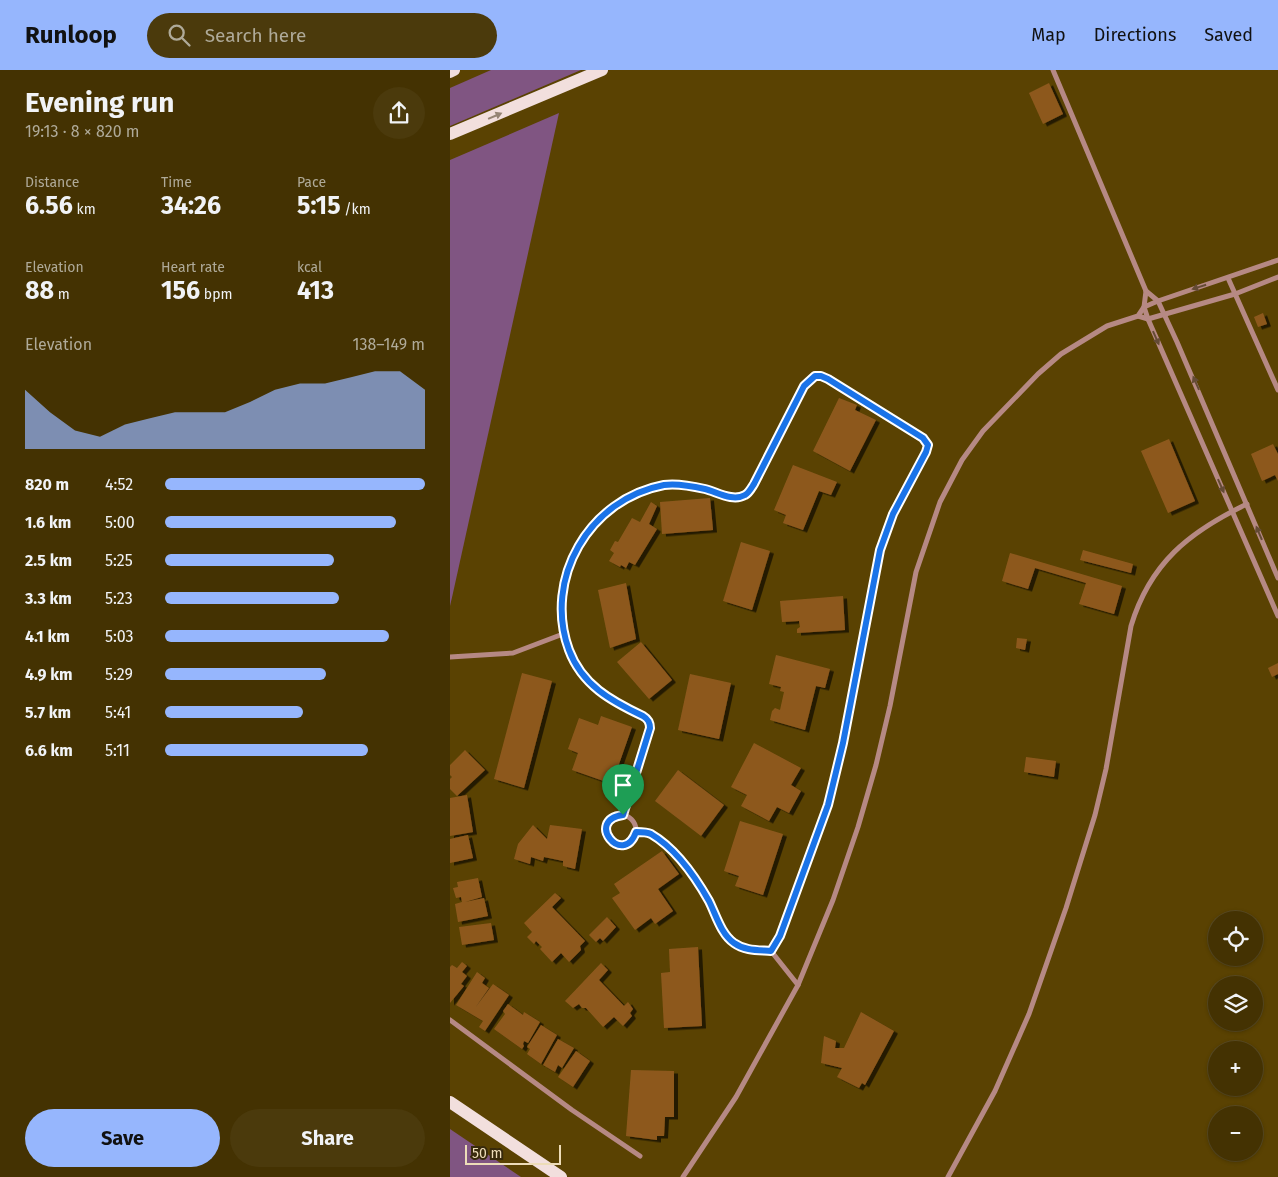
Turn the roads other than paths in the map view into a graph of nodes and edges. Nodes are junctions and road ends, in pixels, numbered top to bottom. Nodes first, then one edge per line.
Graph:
1 (454, 70) edge
2 (602, 70) edge
3 (1053, 70) edge
4 (450, 72) edge
5 (450, 134) edge
6 (1278, 260) edge
7 (1228, 278) junction
8 (1278, 278) edge
9 (1146, 291) junction
10 (1235, 294) junction
11 (1158, 301) junction
12 (1144, 307) junction
13 (1164, 315) junction
14 (1138, 316) junction
15 (1148, 319) junction
16 (1278, 390) edge
17 (1246, 504) junction
18 (1232, 511) junction
19 (1278, 578) edge
20 (1278, 616) edge
21 (564, 634) junction
22 (450, 657) edge
23 (623, 815) junction
24 (636, 832) junction
25 (771, 951) junction
26 (798, 986) junction
27 (450, 1020) edge
28 (450, 1102) edge
29 (640, 1156) dead end
30 (561, 1177) edge
31 (683, 1177) edge
32 (948, 1177) edge

1 - 4 main road
5 -> 2 main road
3 - 9 street
6 - 7 street
7 - 10 street
7 -> 11 street
8 - 10 street
9 - 11 street
9 - 12 street
10 - 13 street
10 - 16 street
11 - 12 street
11 - 13 street
12 - 14 street
12 - 15 street
13 - 15 street
17 -> 13 street
14 - 15 street
14 - 26 street
15 -> 18 street
17 - 18 street
19 -> 17 street
18 - 20 street
18 - 32 street
21 - 22 street
21 - 23 street
21 - 25 street
23 - 24 street
23 - 24 street
24 - 25 street
25 - 26 street
26 - 31 street
27 - 29 street
28 - 30 main road

